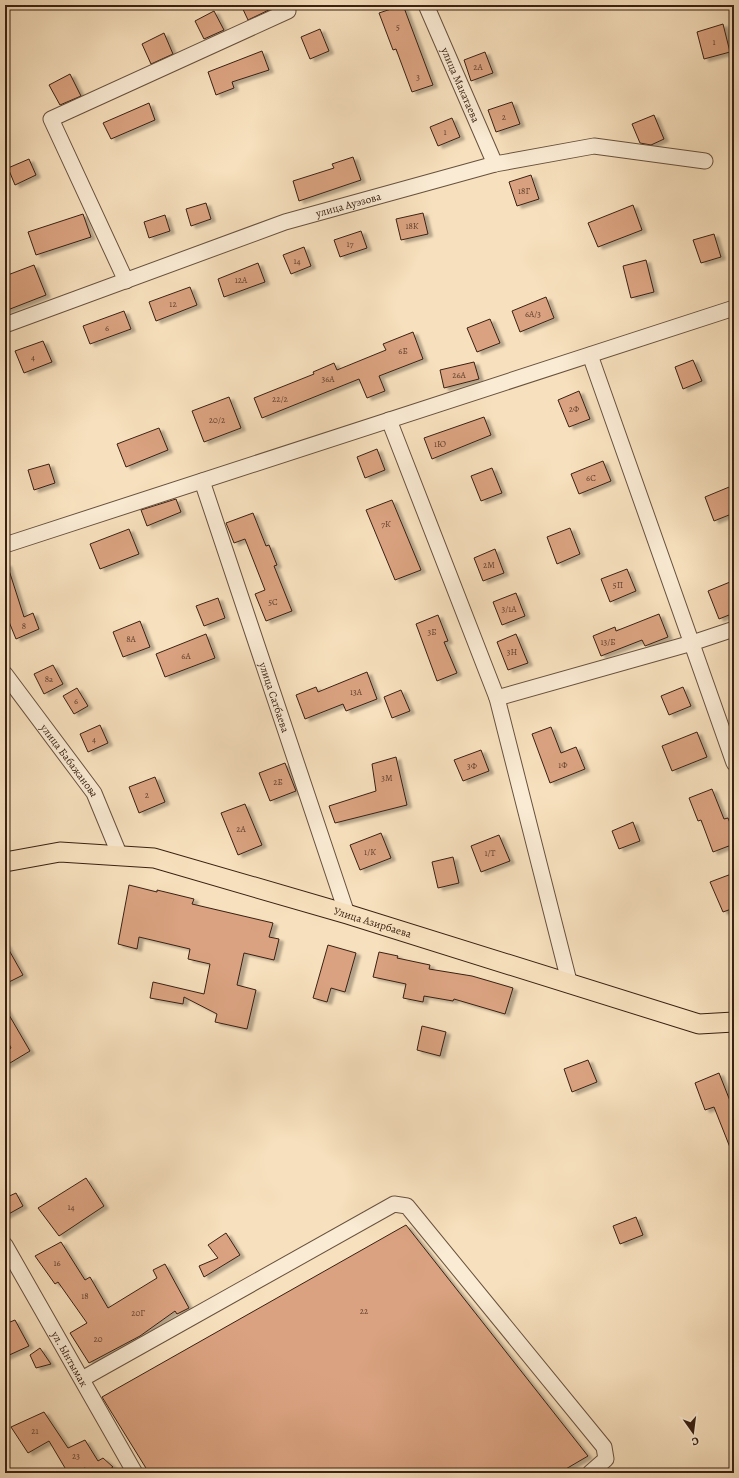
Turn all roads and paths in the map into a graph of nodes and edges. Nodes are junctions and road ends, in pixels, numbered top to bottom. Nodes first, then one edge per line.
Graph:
1 (286, 5) edge
2 (426, 5) edge
3 (705, 161) dead end
4 (495, 164) junction
5 (126, 281) junction
6 (734, 308) edge
7 (5, 325) edge
8 (590, 355) junction
9 (389, 420) junction
10 (202, 480) junction
11 (5, 545) edge
12 (734, 629) edge
13 (692, 643) junction
14 (5, 674) edge
15 (497, 698) junction
16 (734, 763) edge
17 (120, 856) junction
18 (5, 862) edge
19 (347, 914) junction
20 (570, 985) junction
21 (734, 1022) edge
22 (5, 1245) edge
23 (82, 1379) junction
24 (135, 1473) edge
25 (590, 1473) edge

1 - 5 street
2 - 4 street, улица Макатаева
3 - 4 street, улица Ауэзова
4 - 5 street, улица Ауэзова
5 - 7 street, улица Ауэзова
6 - 8 street
8 - 9 street
8 - 13 street
9 - 10 street
9 - 15 street
10 - 11 street
10 - 19 street, улица Сатбаева
12 - 13 street
13 - 15 street
13 - 16 street
14 - 17 street, улица Бабажанова
15 - 20 street
17 - 18 main road, Улица Азирбаева
17 - 19 main road, Улица Азирбаева
19 - 20 main road, Улица Азирбаева
20 - 21 main road, Улица Азирбаева
22 - 23 street, ул. Ынтымак
23 - 24 street, ул. Ынтымак
23 - 25 street

